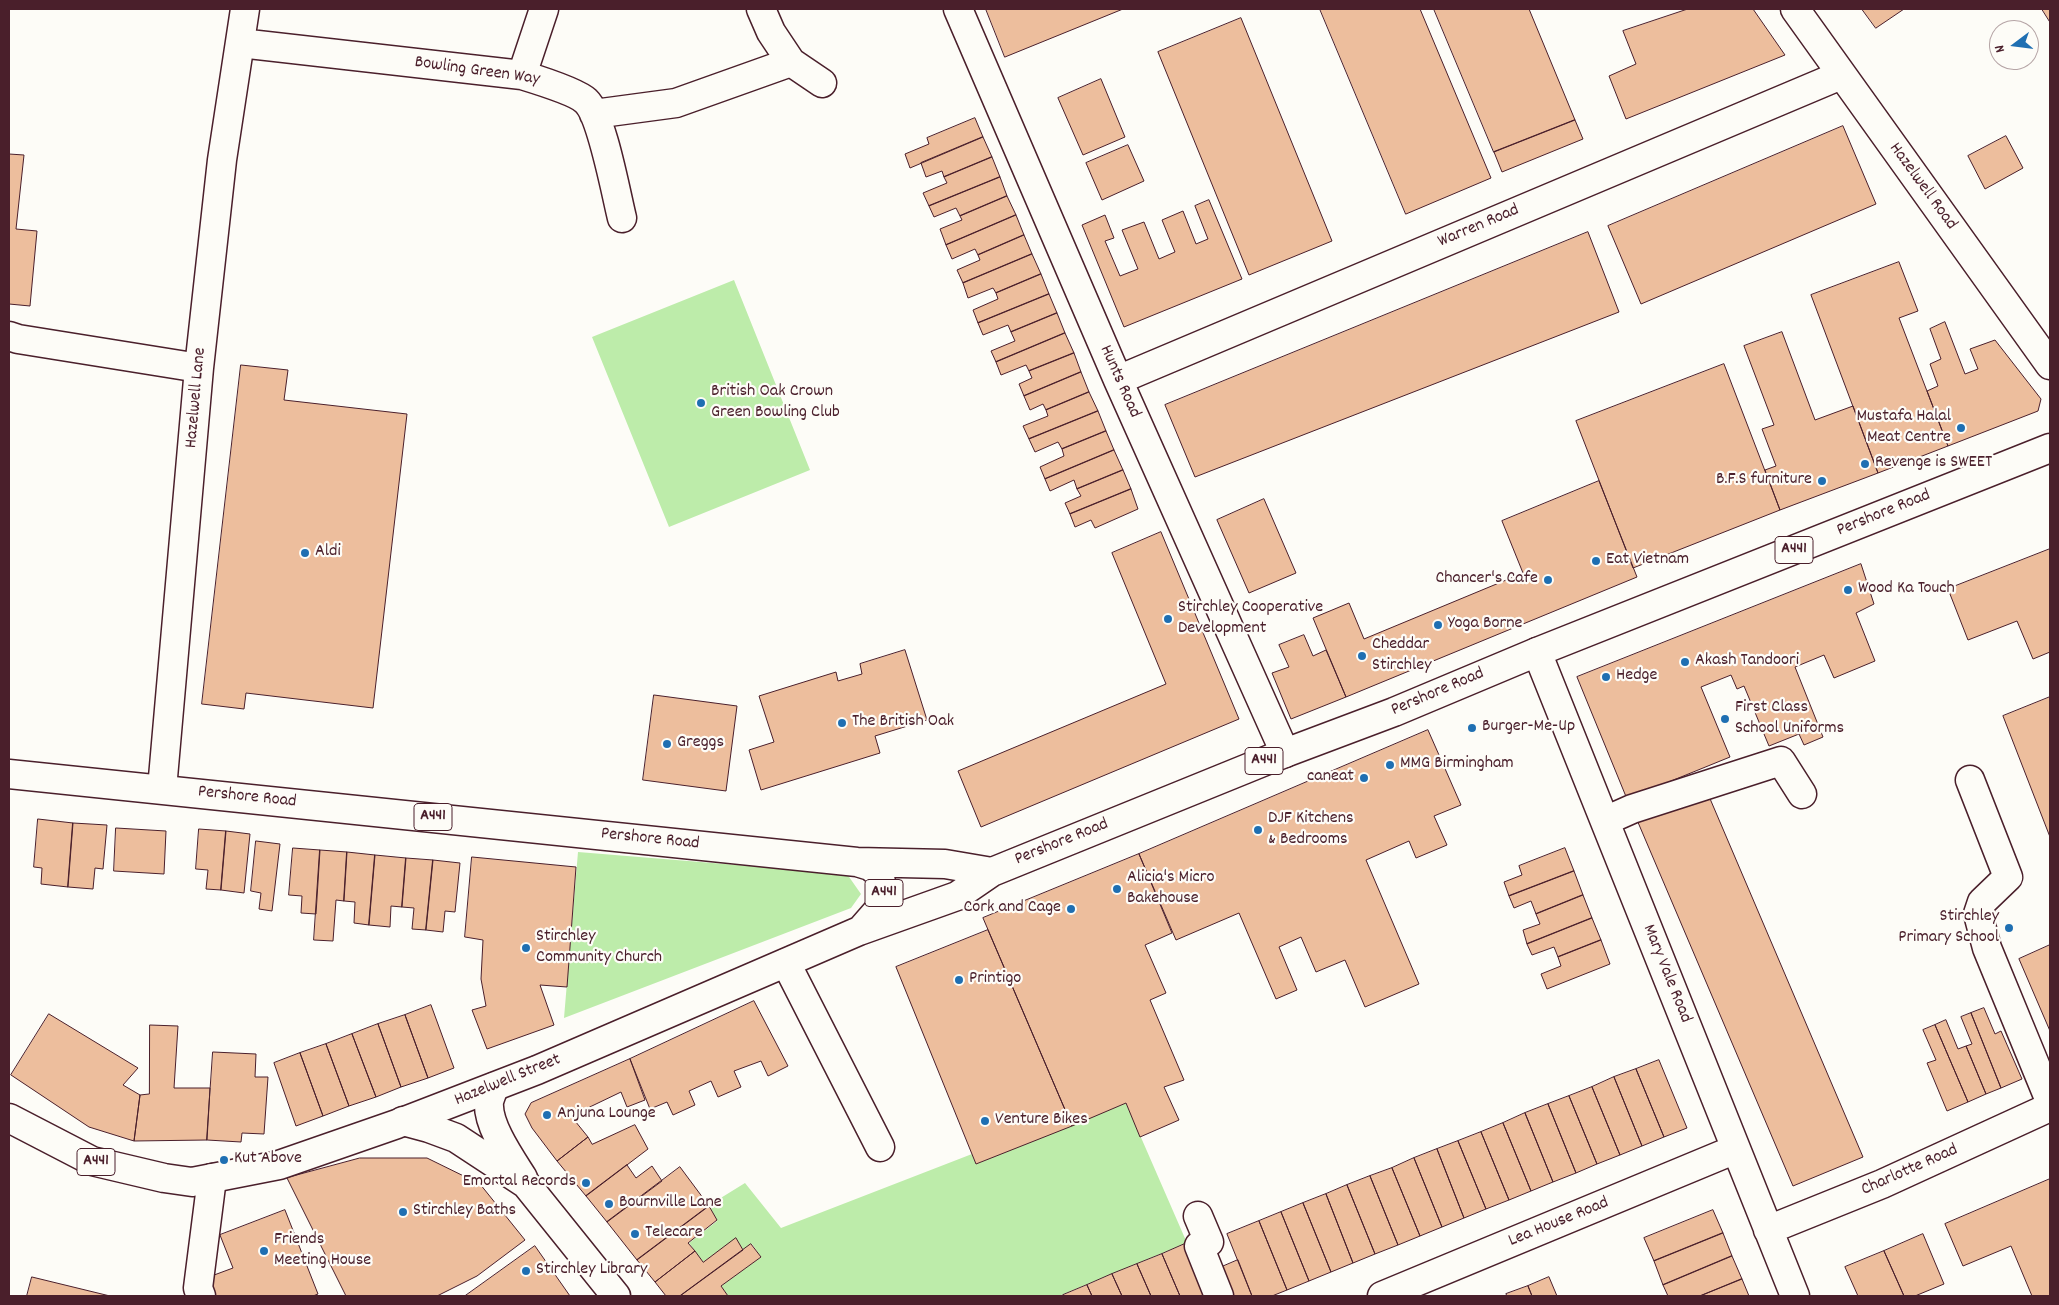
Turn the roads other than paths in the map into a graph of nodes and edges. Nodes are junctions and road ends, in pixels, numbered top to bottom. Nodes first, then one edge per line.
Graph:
1 (244, 9) edge
2 (544, 9) edge
3 (761, 9) edge
4 (958, 9) edge
5 (1795, 9) edge
6 (240, 43) junction
7 (791, 62) junction
8 (522, 75) junction
9 (1841, 75) junction
10 (822, 83) dead end
11 (594, 114) junction
12 (622, 218) dead end
13 (9, 336) edge
14 (2050, 365) edge
15 (199, 368) junction
16 (1118, 380) junction
17 (2050, 448) edge
18 (1537, 652) junction
19 (1285, 753) junction
20 (9, 774) edge
21 (1970, 780) dead end
22 (162, 789) junction
23 (1802, 794) dead end
24 (1605, 821) junction
25 (857, 862) junction
26 (992, 872) junction
27 (859, 931) junction
28 (786, 962) junction
29 (494, 1087) junction
30 (2050, 1101) edge
31 (2050, 1106) edge
32 (9, 1118) edge
33 (403, 1121) junction
34 (880, 1147) dead end
35 (1736, 1150) junction
36 (212, 1178) junction
37 (526, 1184) junction
38 (1198, 1216) dead end
39 (1768, 1230) junction
40 (201, 1296) edge
41 (616, 1296) edge
42 (1219, 1296) edge
43 (1382, 1296) edge
44 (1795, 1296) edge

1 - 6 street, Hazelwell Lane
2 - 8 street
3 - 7 street
4 - 16 street, Hunts Road
5 - 9 street, Hazelwell Road
6 - 8 street, Bowling Green Way
6 - 15 street, Hazelwell Lane
7 - 10 street
7 - 11 street
8 - 11 street, Bowling Green Way
9 - 14 street, Hazelwell Road
9 - 16 street, Warren Road
11 - 12 street, Bowling Green Way
13 - 15 street
15 - 22 street, Hazelwell Lane
16 - 19 street, Hunts Road
17 - 18 street, Pershore Road / A441
18 - 19 street, Pershore Road / A441
18 - 24 street, Mary Vale Road
19 - 26 street, Pershore Road / A441
20 - 22 street, Pershore Road / A441
21 - 30 street
22 - 25 street, Pershore Road / A441
23 - 24 street
24 - 35 street, Mary Vale Road
25 - 26 street, Pershore Road / A441
25 - 27 street, A441
26 - 27 street, Hazelwell Street / A441
27 - 28 street, Hazelwell Street / A441
28 - 29 street, Hazelwell Street / A441
28 - 34 street
29 - 33 street, Hazelwell Street / A441
29 - 37 street
31 - 39 street, Charlotte Road
32 - 36 street, Hazelwell Street / A441
33 - 36 street, Hazelwell Street / A441
33 - 37 street
35 - 39 street, Mary Vale Road
35 - 43 street, Lea House Road
36 - 40 street
37 - 41 street
38 - 42 street
39 - 44 street, Mary Vale Road

